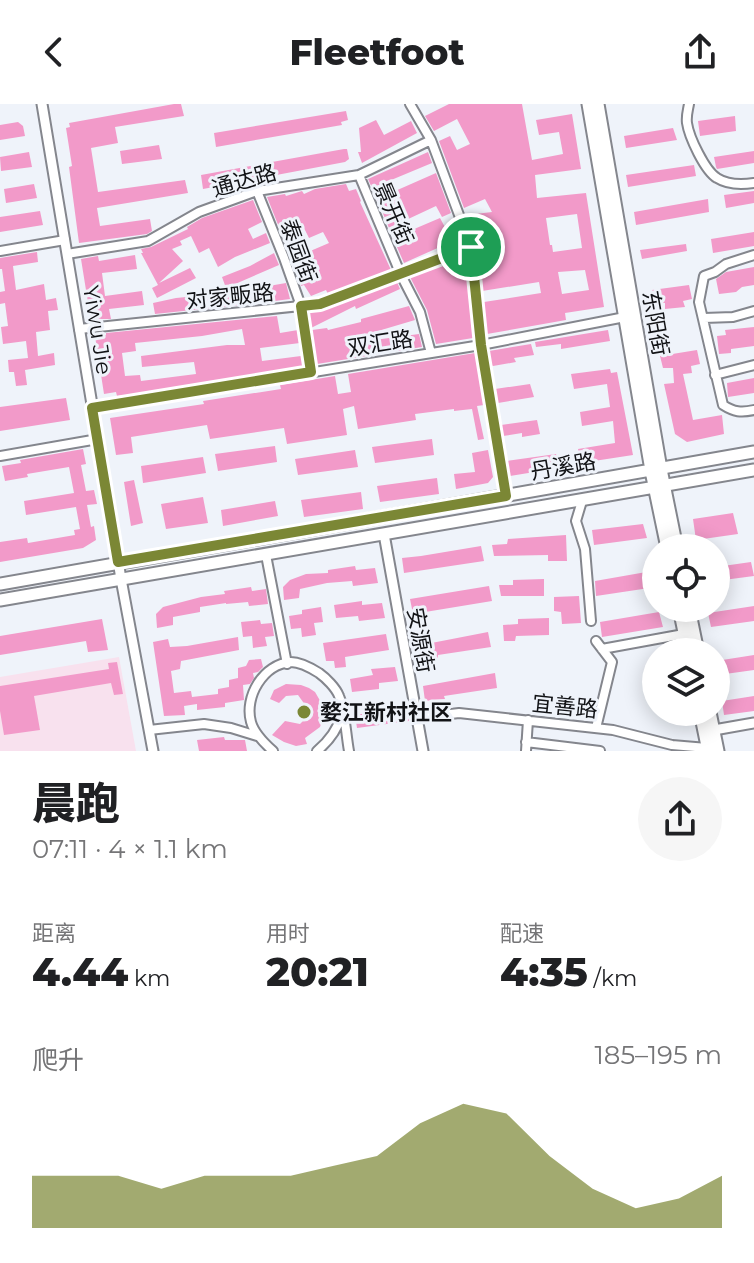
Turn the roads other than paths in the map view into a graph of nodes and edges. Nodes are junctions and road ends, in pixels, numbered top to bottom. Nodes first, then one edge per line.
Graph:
1 (42, 104) edge
2 (410, 104) edge
3 (588, 104) edge
4 (598, 104) edge
5 (689, 104) edge
6 (431, 140) junction
7 (359, 175) junction
8 (754, 183) edge
9 (257, 191) junction
10 (65, 240) junction
11 (471, 247) junction
12 (0, 251) edge
13 (67, 254) junction
14 (754, 255) edge
15 (401, 275) junction
16 (301, 306) junction
17 (754, 311) edge
18 (625, 317) junction
19 (704, 318) junction
20 (79, 329) junction
21 (481, 345) junction
22 (431, 353) junction
23 (754, 365) edge
24 (311, 372) junction
25 (715, 375) junction
26 (92, 408) junction
27 (754, 410) edge
28 (98, 439) junction
29 (754, 452) edge
30 (0, 456) edge
31 (656, 470) junction
32 (754, 470) edge
33 (660, 487) junction
34 (506, 496) junction
35 (582, 501) junction
36 (384, 534) junction
37 (665, 534) edge
38 (673, 534) edge
39 (266, 555) junction
40 (118, 562) junction
41 (121, 579) junction
42 (0, 584) edge
43 (0, 600) edge
44 (591, 621) dead end
45 (682, 622) edge
46 (684, 634) junction
47 (685, 638) edge
48 (287, 664) junction
49 (342, 711) junction
50 (417, 718) junction
51 (528, 720) junction
52 (754, 723) edge
53 (704, 726) edge
54 (713, 726) edge
55 (596, 728) junction
56 (149, 730) junction
57 (714, 730) junction
58 (258, 736) junction
59 (526, 747) edge
60 (595, 750) edge
61 (711, 750) edge
62 (153, 751) edge
63 (273, 751) edge
64 (317, 751) edge
65 (349, 751) edge
66 (423, 751) edge

1 - 10 street, Yiwu Jie
2 - 6 street
3 - 18 main road, 东阳街
4 - 31 main road, 东阳街
5 - 8 street
6 - 7 street, 通达路
6 - 11 street
7 - 9 street, 通达路
7 - 15 street, 景开街
9 - 13 street, 通达路
9 - 16 street, 泰园街
10 - 12 street
10 - 13 street, Yiwu Jie
11 - 15 street, 对家畈路
11 - 21 street
13 - 20 street, Yiwu Jie
14 - 19 street
15 - 16 street, 对家畈路
15 - 22 street, 景开街
16 - 20 street, 对家畈路
16 - 24 street, 泰园街
17 - 19 street
18 - 21 street, 双汇路
18 - 31 main road, 东阳街
19 - 25 street
20 - 26 street, Yiwu Jie
21 - 22 street, 双汇路
21 - 34 street
22 - 24 street, 双汇路
23 - 25 street
24 - 26 street, 双汇路
25 - 27 street
26 - 28 street, Yiwu Jie
28 - 30 street
28 - 40 street, Yiwu Jie
29 - 31 main road, 丹溪路
31 - 33 main road, 东阳街
31 - 34 main road, 丹溪路
32 - 33 main road, 丹溪路
33 - 35 main road, 丹溪路
33 - 37 main road, 东阳街
33 - 38 main road, 东阳街
34 - 40 main road, 丹溪路
35 - 36 main road, 丹溪路
35 - 44 street
36 - 39 main road, 丹溪路
36 - 50 street, 安源街
39 - 41 main road, 丹溪路
39 - 48 street
40 - 41 street, Yiwu Jie
40 - 42 main road, 丹溪路
41 - 43 main road, 丹溪路
41 - 56 street, Yiwu Jie
45 - 46 main road
46 - 47 main road
46 - 55 street
48 - 49 street
48 - 58 street
49 - 64 street
49 - 65 street
50 - 51 street, 宜善路
50 - 66 street, 安源街
51 - 55 street, 宜善路
51 - 59 street
52 - 57 street
53 - 61 main road
54 - 57 main road
55 - 61 street, 宜善路
56 - 58 street
56 - 62 street, Yiwu Jie
57 - 61 main road
58 - 63 street
59 - 60 street

